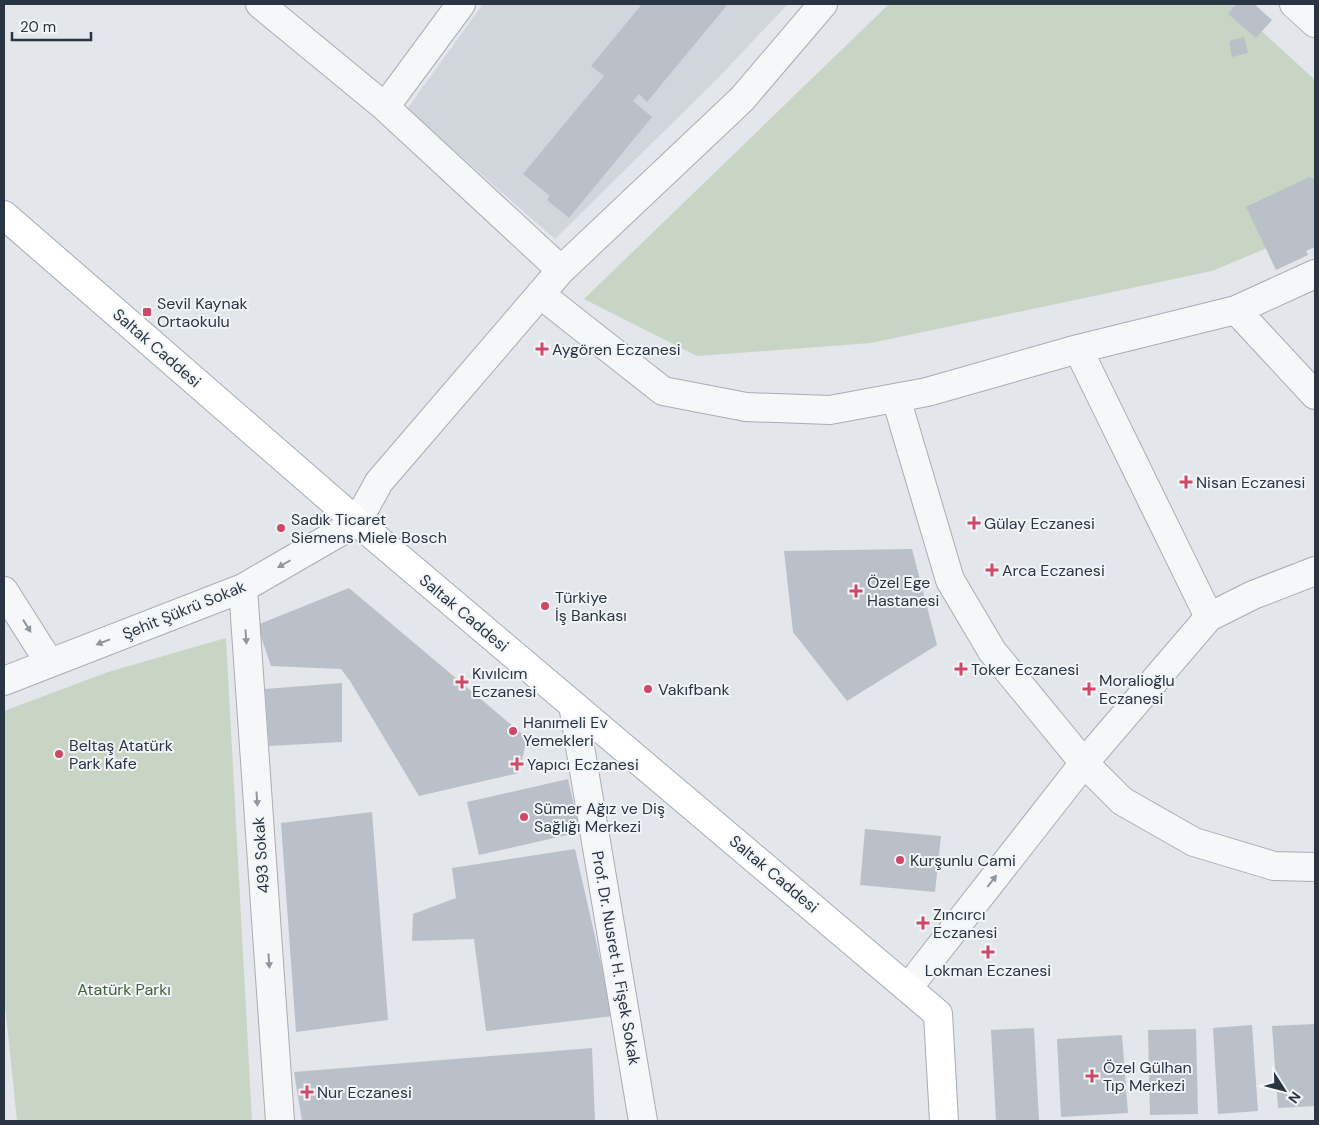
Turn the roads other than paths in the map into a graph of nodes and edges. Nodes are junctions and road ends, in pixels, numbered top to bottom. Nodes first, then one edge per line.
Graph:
1 (260, 4) edge
2 (461, 4) edge
3 (823, 4) edge
4 (1294, 4) edge
5 (1315, 23) edge
6 (385, 107) junction
7 (4, 215) edge
8 (561, 270) junction
9 (1315, 274) edge
10 (540, 294) junction
11 (1236, 310) junction
12 (1078, 349) junction
13 (1315, 394) edge
14 (896, 398) junction
15 (357, 522) junction
16 (1315, 571) edge
17 (242, 588) junction
18 (4, 591) edge
19 (1209, 618) junction
20 (49, 662) junction
21 (4, 681) edge
22 (574, 705) junction
23 (1084, 762) junction
24 (1315, 867) edge
25 (908, 988) junction
26 (280, 1121) edge
27 (643, 1121) edge
28 (944, 1121) edge

1 - 6 street
2 - 6 street
3 - 8 street
4 - 5 street
6 - 8 street
7 - 15 main road, Saltak Caddesi
8 - 10 street
9 - 11 street
10 - 14 street
10 - 15 street
11 - 12 street
11 - 13 street
12 - 14 street
12 - 19 street
14 - 23 street
15 -> 17 street, Şehit Şükrü Sokak
15 - 22 main road, Saltak Caddesi
16 - 19 street
17 -> 20 street, Şehit Şükrü Sokak
17 -> 26 street, 493 Sokak
18 -> 20 street
19 - 23 street
20 - 21 street, Şehit Şükrü Sokak
22 - 25 main road, Saltak Caddesi
22 - 27 street, Prof. Dr. Nusret H. Fişek Sokak
23 - 24 street
25 -> 23 street
25 - 28 main road, Saltak Caddesi

